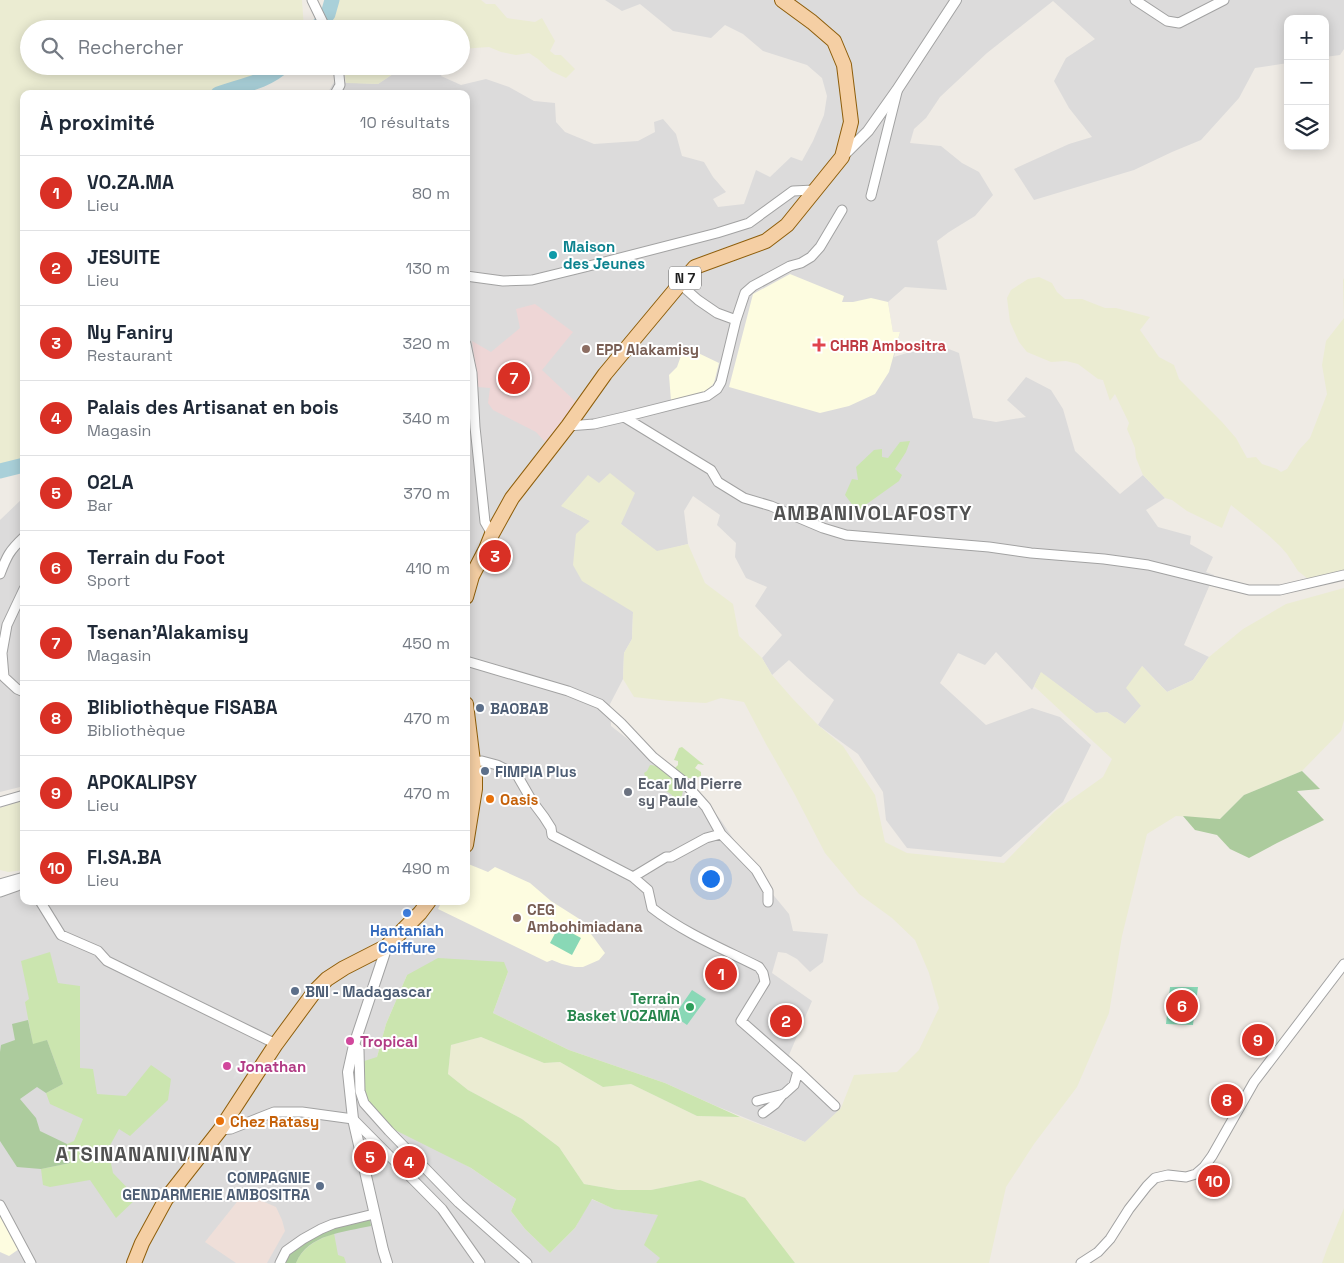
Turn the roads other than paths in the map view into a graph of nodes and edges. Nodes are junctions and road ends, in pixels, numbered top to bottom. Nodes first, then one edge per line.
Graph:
1 (312, 0) edge
2 (782, 0) edge
3 (956, 0) edge
4 (1134, 0) edge
5 (1224, 0) edge
6 (322, 20) edge
7 (339, 75) edge
8 (337, 90) edge
9 (897, 90) junction
10 (842, 157) junction
11 (814, 190) junction
12 (872, 196) dead end
13 (842, 210) dead end
14 (470, 277) edge
15 (680, 284) junction
16 (736, 320) junction
17 (470, 363) edge
18 (624, 418) junction
19 (568, 426) junction
20 (492, 534) junction
21 (20, 541) edge
22 (0, 574) edge
23 (1344, 575) edge
24 (470, 583) edge
25 (20, 597) edge
26 (470, 662) edge
27 (20, 690) edge
28 (470, 737) edge
29 (473, 762) junction
30 (20, 796) edge
31 (0, 802) edge
32 (470, 805) edge
33 (721, 834) junction
34 (633, 877) junction
35 (20, 880) edge
36 (20, 883) edge
37 (0, 884) edge
38 (0, 892) edge
39 (768, 902) dead end
40 (43, 905) edge
41 (426, 905) edge
42 (387, 946) junction
43 (1344, 964) edge
44 (276, 1044) junction
45 (354, 1045) junction
46 (798, 1071) junction
47 (784, 1094) junction
48 (757, 1101) dead end
49 (834, 1106) dead end
50 (763, 1113) dead end
51 (353, 1119) junction
52 (220, 1130) junction
53 (0, 1205) edge
54 (374, 1214) junction
55 (32, 1263) edge
56 (134, 1263) edge
57 (280, 1263) edge
58 (388, 1263) edge
59 (480, 1263) edge
60 (527, 1263) edge
61 (1081, 1263) edge

1 - 6 street
2 - 10 main road, N 7
3 - 9 street
4 - 5 street
7 - 8 street
9 - 10 street
9 - 12 street
10 - 11 main road, N 7
11 - 14 street
11 - 15 main road, N 7
13 - 16 street
15 - 16 street
15 - 19 main road, N 7
16 - 18 street
17 - 20 street
18 - 19 street
18 - 23 street
19 - 20 main road, N 7
20 - 24 main road, N 7
21 - 22 street
25 - 27 street
26 - 33 street
28 - 29 main road
29 - 32 main road
29 - 34 street
30 - 31 street
33 - 34 street
33 - 39 street
34 - 46 street
35 - 37 street
36 - 38 street
40 - 44 street
41 - 42 main road
42 - 44 main road
42 - 45 street
43 - 61 street
44 - 52 main road
45 - 51 street
45 - 60 street
46 - 47 street
46 - 49 street
47 - 48 street
47 - 50 street
51 - 52 street
51 - 54 street
51 - 59 street
52 - 56 main road
53 - 55 street
54 - 57 street
54 - 58 street

